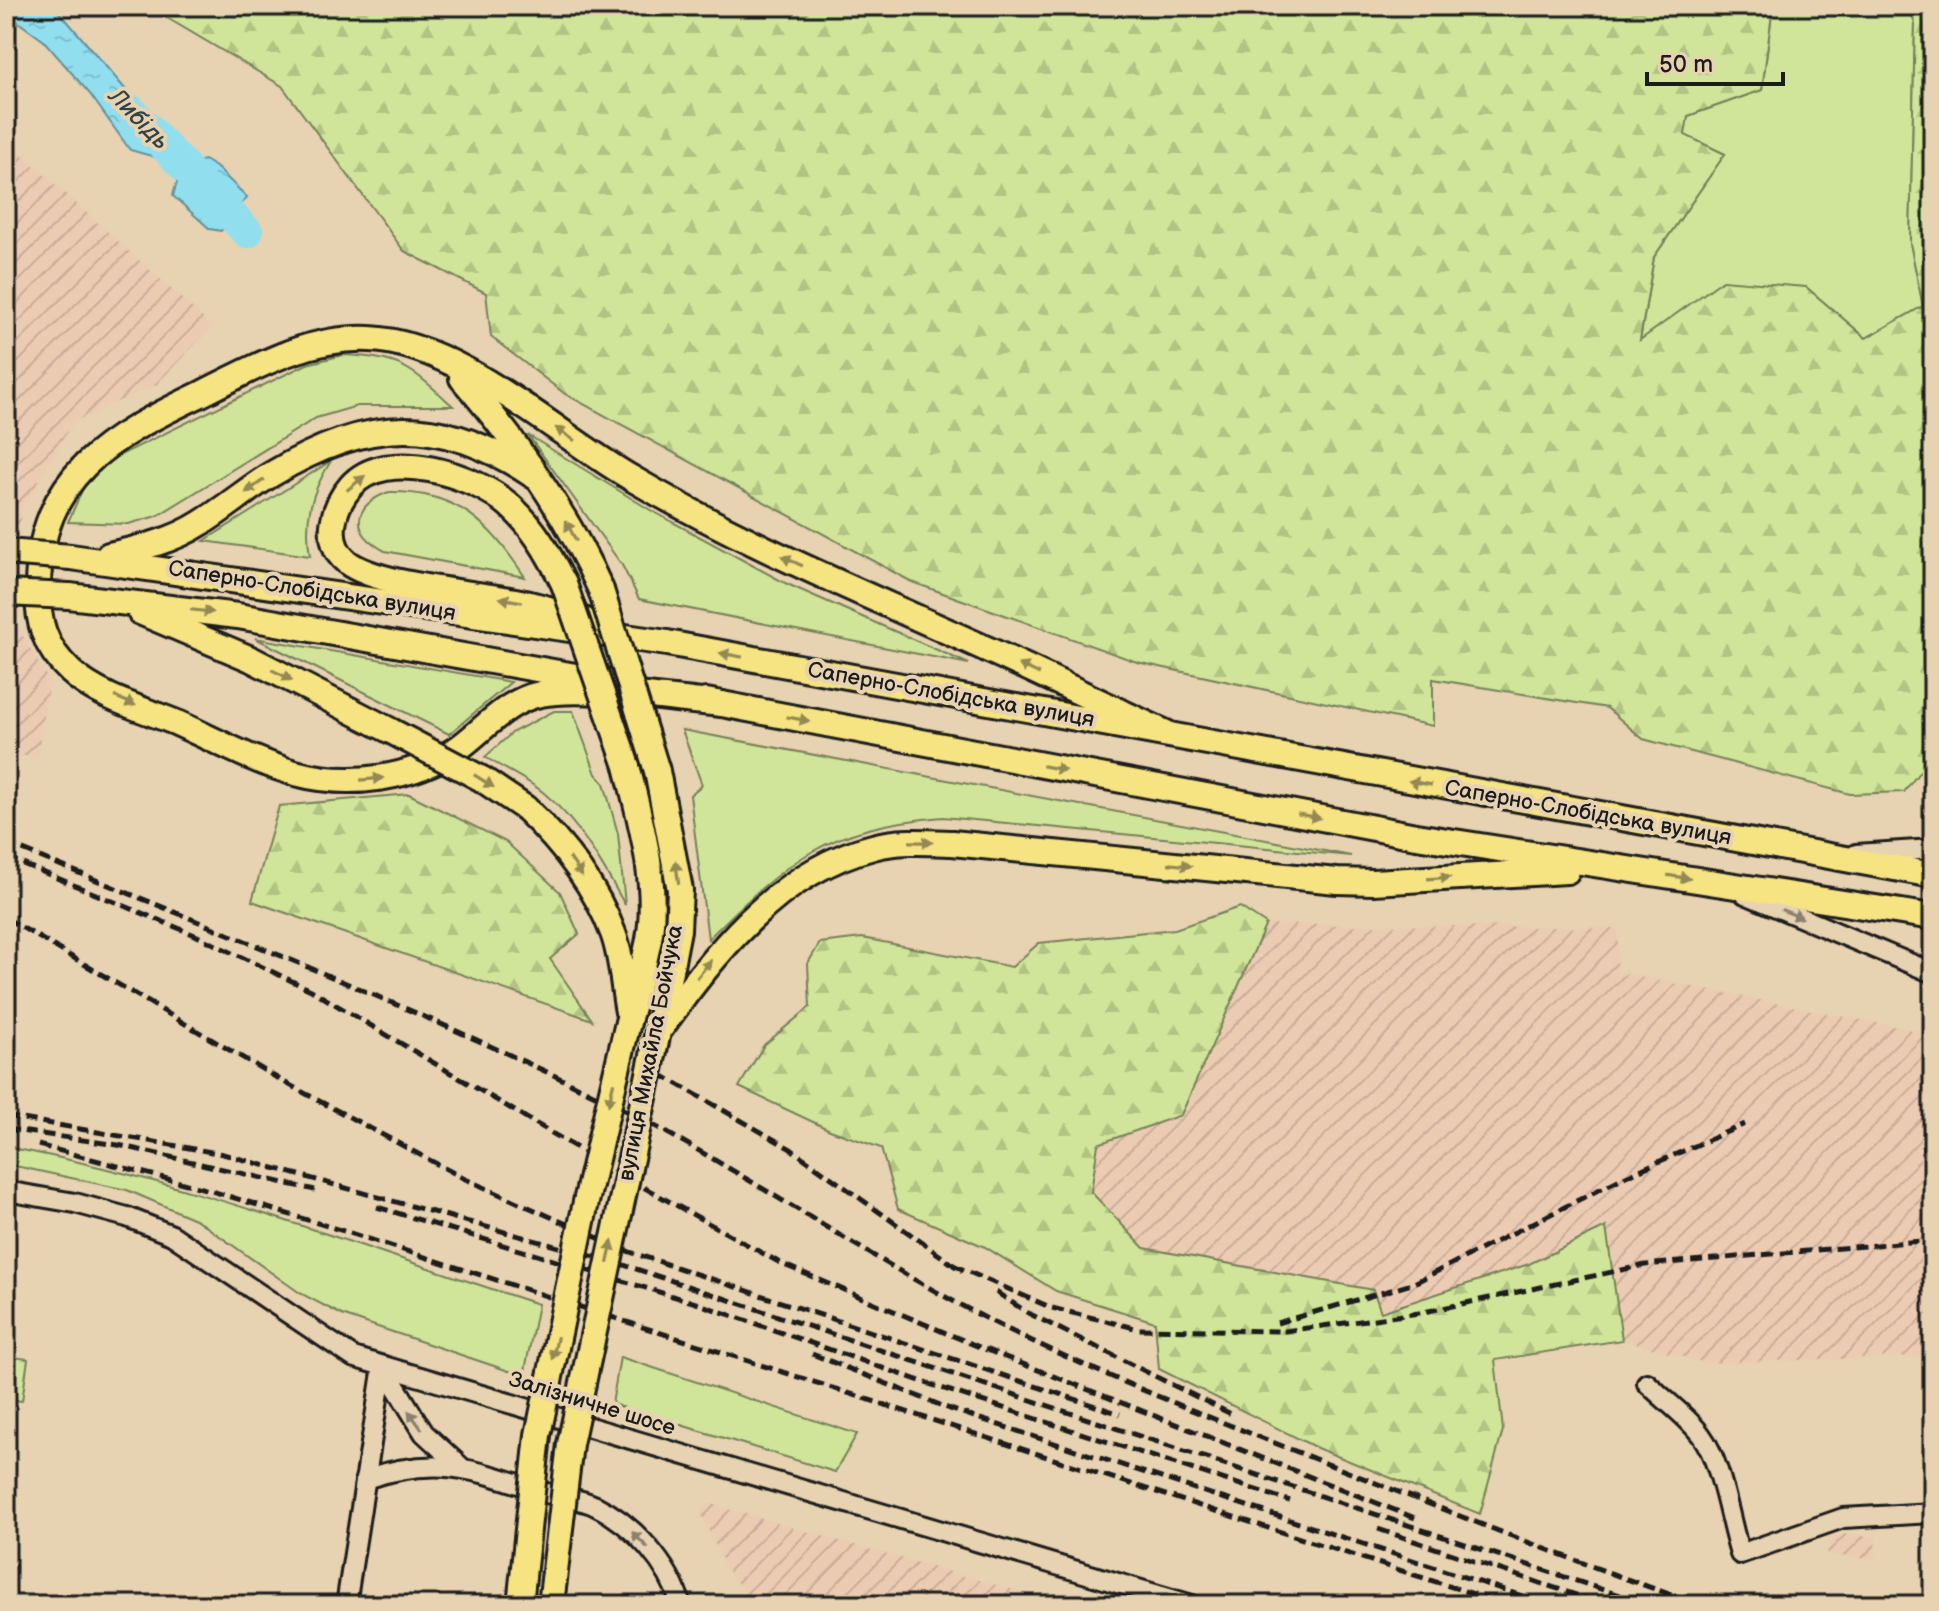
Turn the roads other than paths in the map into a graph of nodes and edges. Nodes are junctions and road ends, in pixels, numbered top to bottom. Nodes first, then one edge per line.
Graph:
1 (447, 361) junction
2 (490, 412) junction
3 (463, 438) junction
4 (534, 476) junction
5 (6, 552) edge
6 (80, 558) junction
7 (6, 593) edge
8 (108, 599) junction
9 (667, 643) junction
10 (722, 704) junction
11 (1166, 733) junction
12 (1933, 849) edge
13 (1827, 857) junction
14 (1638, 870) junction
15 (1933, 875) edge
16 (1720, 884) junction
17 (1933, 917) edge
18 (1933, 973) edge
19 (629, 1018) junction
20 (658, 1032) junction
21 (6, 1191) edge
22 (383, 1366) junction
23 (1647, 1383) dead end
24 (460, 1466) junction
25 (365, 1479) junction
26 (1933, 1513) edge
27 (346, 1605) edge
28 (520, 1605) edge
29 (551, 1605) edge
30 (681, 1605) edge
31 (1192, 1605) edge

1 - 2 main road, вулиця Михайла Бойчука
1 -> 10 main road
11 -> 1 main road
2 - 3 main road
2 - 4 main road, вулиця Михайла Бойчука
3 - 4 main road
3 -> 6 main road
20 -> 4 main road, вулиця Михайла Бойчука, bridge
5 - 6 main road, bridge
6 - 9 main road, Саперно-Слобідська вулиця
7 - 8 main road, Саперно-Слобідська вулиця, bridge
8 -> 10 main road, Саперно-Слобідська вулиця
8 -> 19 main road, bridge
11 -> 9 main road, Саперно-Слобідська вулиця
9 -> 19 main road, вулиця Михайла Бойчука, bridge
10 -> 14 main road, Саперно-Слобідська вулиця
13 -> 11 main road, Саперно-Слобідська вулиця
12 - 13 street, Саперно-Слобідська вулиця
13 - 15 main road, Саперно-Слобідська вулиця
14 -> 16 main road, Саперно-Слобідська вулиця
20 -> 14 main road
16 - 17 main road, Саперно-Слобідська вулиця
16 -> 18 street, Саперно-Слобідська вулиця
19 -> 28 main road, вулиця Михайла Бойчука, bridge
29 -> 20 main road, вулиця Михайла Бойчука, bridge
21 - 22 street, Залізничне шосе
24 -> 22 street
22 - 25 street
22 - 31 street, Залізничне шосе
23 - 26 street
24 - 25 street
30 -> 24 street
25 - 27 street

